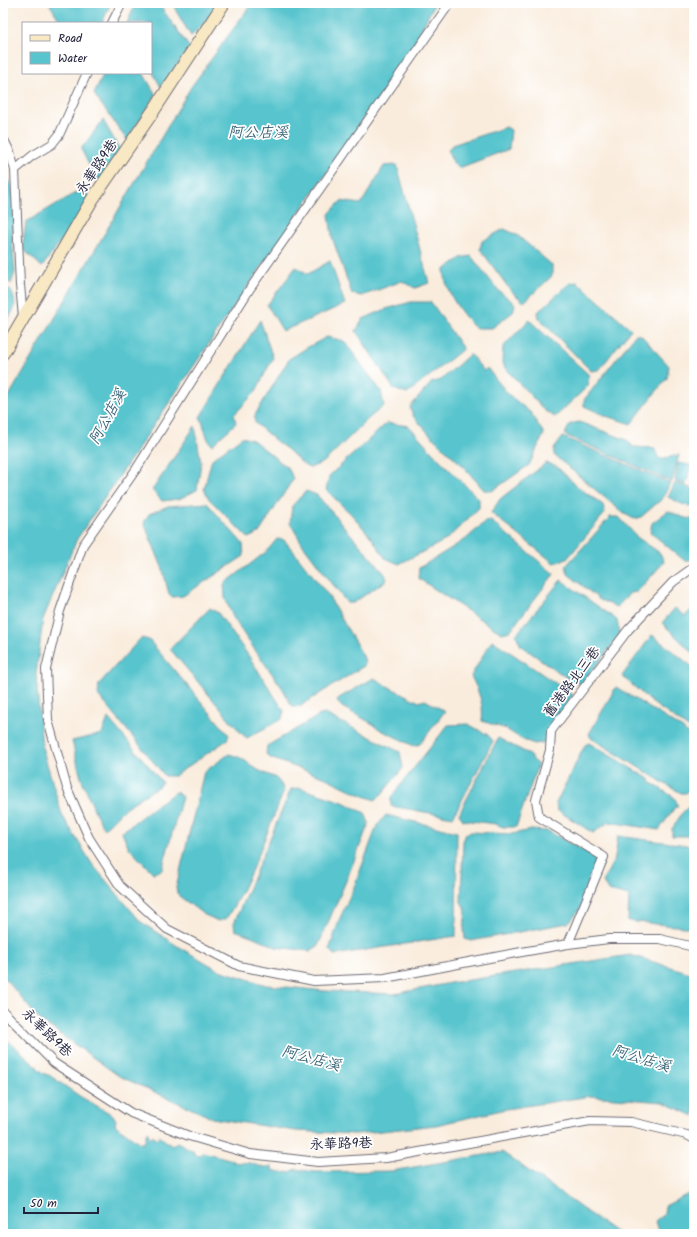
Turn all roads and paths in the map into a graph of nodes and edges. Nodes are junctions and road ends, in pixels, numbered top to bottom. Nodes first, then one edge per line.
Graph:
1 (122, 3) edge
2 (224, 3) edge
3 (450, 3) edge
4 (112, 22) edge
5 (87, 74) edge
6 (3, 138) edge
7 (15, 170) junction
8 (23, 317) junction
9 (3, 353) edge
10 (694, 567) edge
11 (568, 944) junction
12 (694, 947) edge
13 (3, 1011) edge
14 (694, 1139) edge

1 - 4 street
2 - 8 street, 永華路9巷
3 - 11 street
5 - 7 street
6 - 7 street
7 - 8 street
8 - 9 street, 永華路9巷
10 - 11 street, 舊港路北三巷
11 - 12 street
13 - 14 street, 永華路9巷

